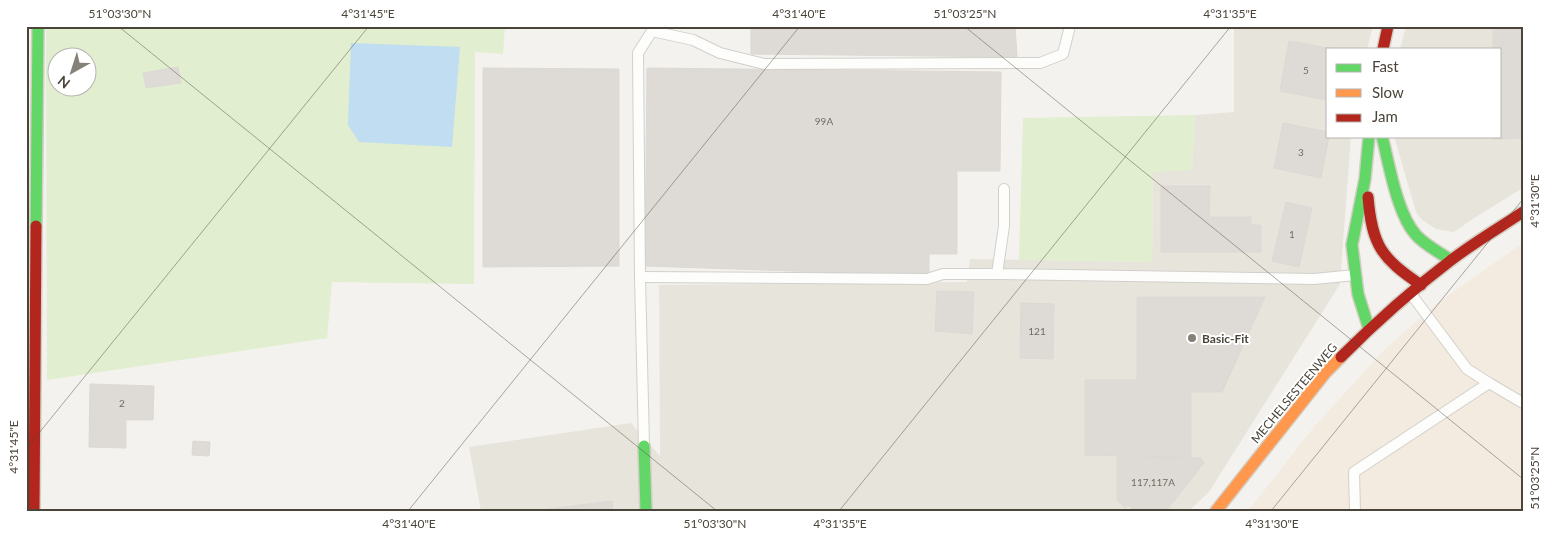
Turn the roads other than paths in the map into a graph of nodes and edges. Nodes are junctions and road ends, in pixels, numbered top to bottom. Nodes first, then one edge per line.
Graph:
1 (38, 26) edge
2 (1070, 26) edge
3 (1388, 26) edge
4 (1383, 48) edge
5 (1369, 138) edge
6 (1383, 138) edge
7 (1365, 179) junction
8 (1004, 189) dead end
9 (1523, 212) edge
10 (1451, 260) junction
11 (997, 274) junction
12 (1356, 275) junction
13 (640, 277) junction
14 (1421, 285) junction
15 (1410, 293) junction
16 (1369, 329) junction
17 (1488, 384) junction
18 (1523, 403) edge
19 (644, 446) joint
20 (34, 511) edge
21 (646, 511) edge
22 (1216, 511) edge
23 (1355, 511) edge

1 - 20 street
2 - 13 lane
3 - 4 street
5 - 7 street
6 - 10 street
7 - 12 street
7 - 14 street
8 - 11 lane
9 - 10 street, MECHELSESTEENWEG
10 - 14 street, MECHELSESTEENWEG
11 - 12 lane
11 - 13 lane
12 - 16 street
13 - 19 lane
14 - 15 street, MECHELSESTEENWEG
15 - 16 street, MECHELSESTEENWEG
15 - 17 lane
16 - 22 street, MECHELSESTEENWEG
17 - 18 lane
17 - 23 lane
19 - 21 street

